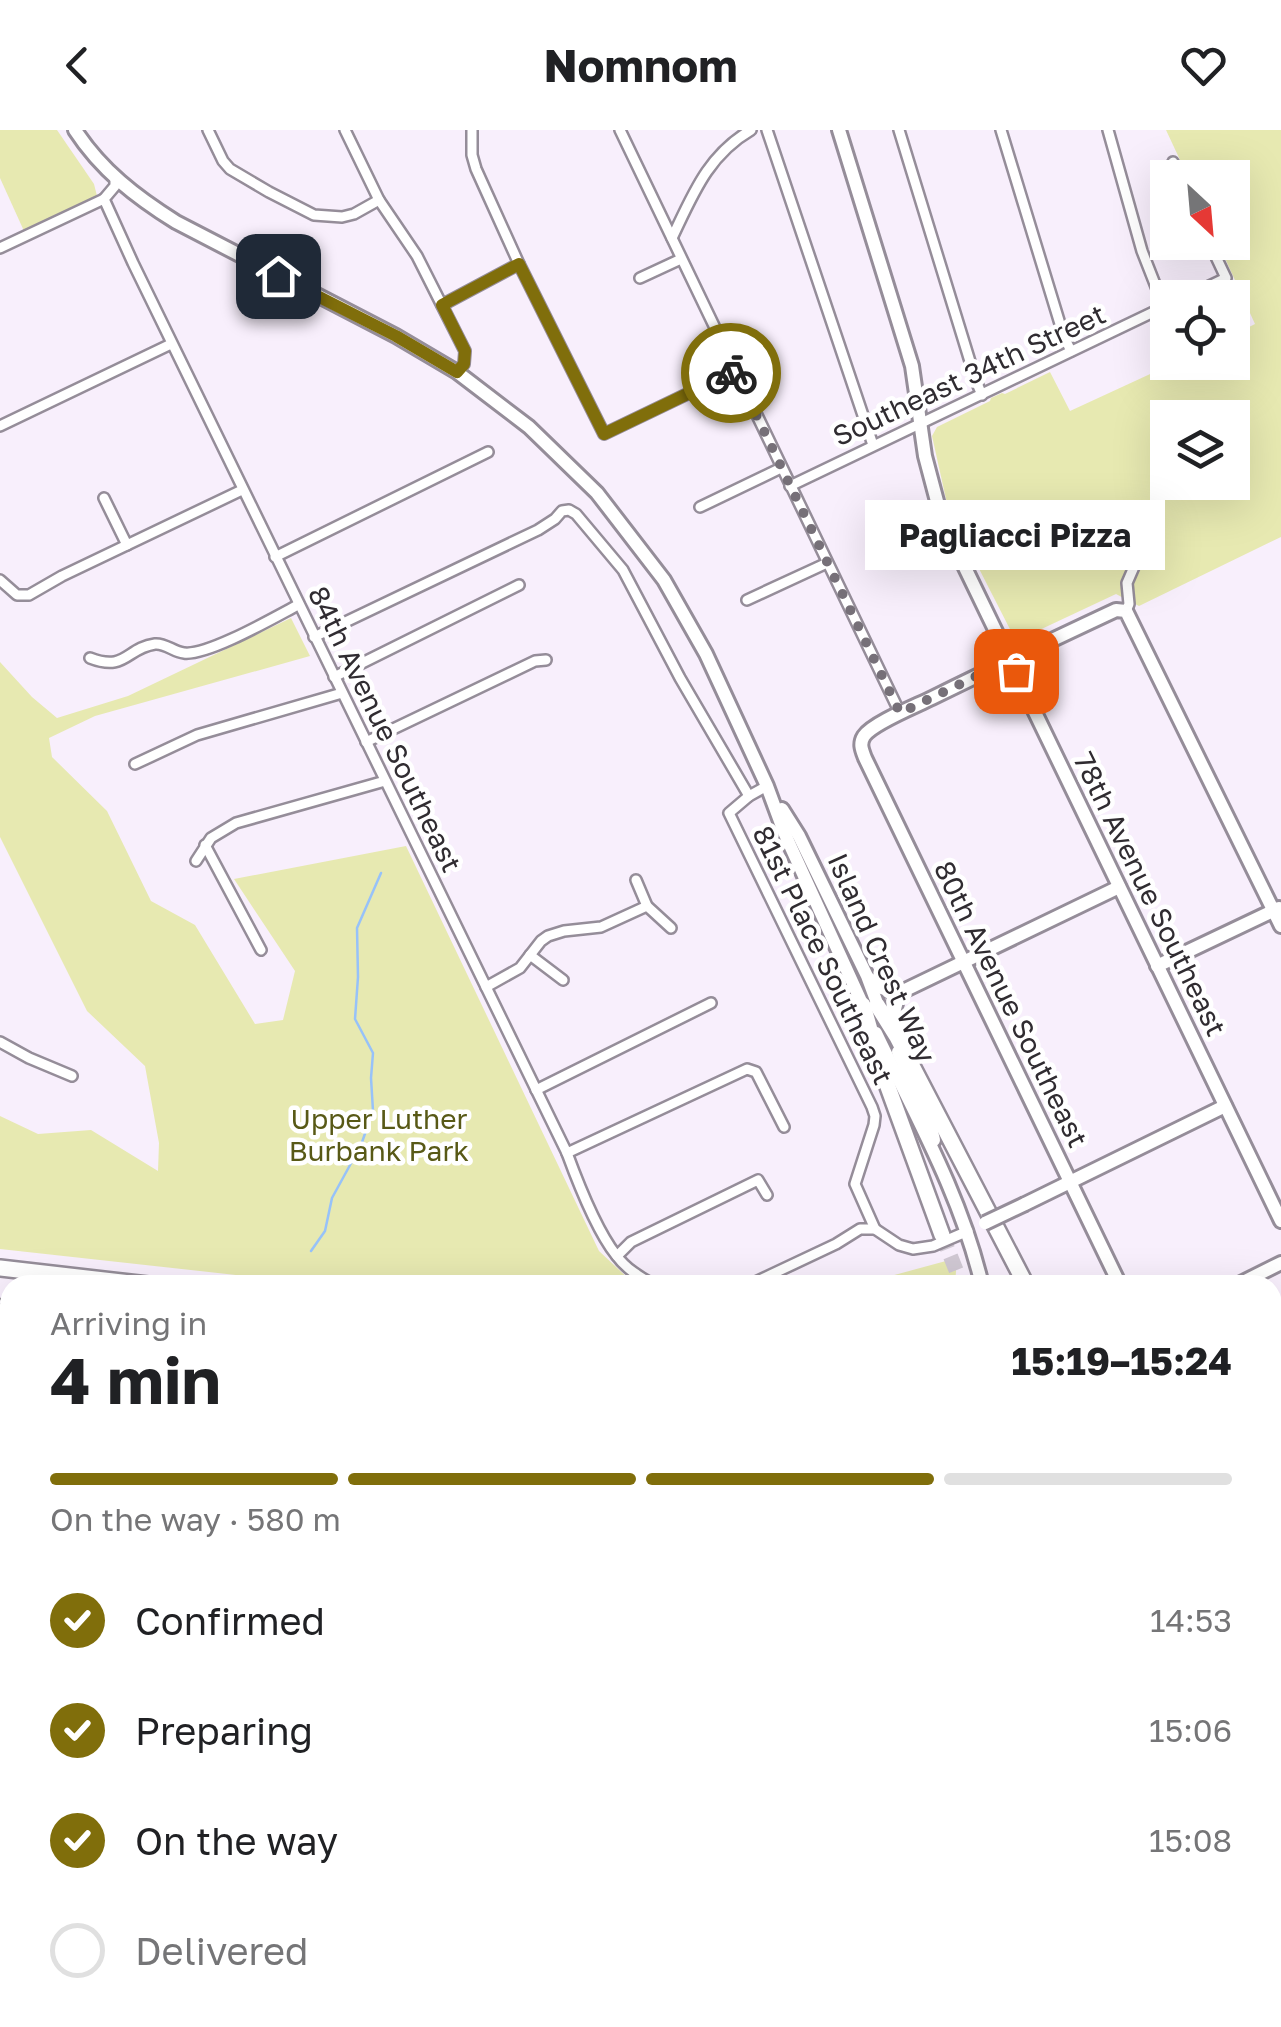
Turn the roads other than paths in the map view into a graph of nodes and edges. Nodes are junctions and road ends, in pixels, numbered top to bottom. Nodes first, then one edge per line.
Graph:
1 (75, 130) edge
2 (208, 130) edge
3 (344, 130) edge
4 (472, 130) edge
5 (620, 130) edge
6 (752, 130) edge
7 (767, 130) edge
8 (839, 130) edge
9 (899, 130) edge
10 (1002, 130) edge
11 (1108, 130) edge
12 (116, 179) junction
13 (104, 199) junction
14 (379, 200) junction
15 (672, 238) junction
16 (0, 248) edge
17 (681, 259) junction
18 (519, 264) junction
19 (640, 278) dead end
20 (1155, 280) edge
21 (442, 305) junction
22 (1150, 314) edge
23 (170, 344) junction
24 (1071, 351) junction
25 (735, 371) junction
26 (457, 372) junction
27 (982, 395) junction
28 (922, 423) junction
29 (0, 426) edge
30 (873, 445) junction
31 (488, 452) dead end
32 (781, 468) junction
33 (790, 486) junction
34 (242, 490) junction
35 (104, 498) dead end
36 (700, 507) dead end
37 (128, 545) junction
38 (275, 557) junction
39 (1138, 560) dead end
40 (827, 563) junction
41 (0, 580) edge
42 (520, 585) dead end
43 (748, 600) dead end
44 (298, 605) junction
45 (1126, 611) junction
46 (314, 637) junction
47 (90, 658) dead end
48 (546, 660) dead end
49 (1010, 660) junction
50 (334, 677) junction
51 (342, 693) junction
52 (900, 713) junction
53 (366, 742) junction
54 (135, 764) dead end
55 (385, 781) junction
56 (767, 786) junction
57 (749, 796) junction
58 (205, 844) junction
59 (196, 862) dead end
60 (636, 880) dead end
61 (1119, 887) junction
62 (647, 906) junction
63 (1277, 908) edge
64 (1281, 926) edge
65 (672, 928) dead end
66 (261, 950) dead end
67 (530, 956) junction
68 (964, 962) junction
69 (1157, 966) junction
70 (868, 976) junction
71 (564, 980) dead end
72 (486, 987) junction
73 (899, 993) junction
74 (712, 1004) dead end
75 (870, 1005) junction
76 (897, 1037) junction
77 (0, 1042) edge
78 (72, 1076) dead end
79 (536, 1090) junction
80 (1225, 1106) junction
81 (784, 1126) dead end
82 (950, 1138) junction
83 (567, 1153) junction
84 (1070, 1182) junction
85 (767, 1195) dead end
86 (1281, 1221) edge
87 (875, 1229) junction
88 (968, 1231) junction
89 (942, 1235) tunnel mouth
90 (617, 1256) junction
91 (1281, 1264) edge
92 (0, 1268) edge
93 (61, 1275) edge
94 (638, 1275) edge
95 (769, 1275) edge
96 (979, 1275) edge
97 (1021, 1275) edge
98 (1032, 1275) edge
99 (1115, 1275) edge
100 (1258, 1275) edge

1 - 12 street, Island Crest Way
2 - 14 street
3 - 14 street
4 - 18 street
5 - 15 street
6 - 15 street
7 - 30 street
8 - 28 street, 78th Avenue Southeast
9 - 27 street
10 - 24 street
11 - 20 street
12 - 13 street
12 - 26 street, Island Crest Way
13 - 16 street
13 - 23 street, 84th Avenue Southeast
14 - 21 street
15 - 17 street
17 - 19 street
17 - 25 street
18 - 21 street
18 - 25 street
21 - 26 street
22 - 24 street, Southeast 34th Street
23 - 29 street
23 - 34 street, 84th Avenue Southeast
24 - 27 street, Southeast 34th Street
25 - 32 street
26 - 56 street, Island Crest Way
27 - 28 street, Southeast 34th Street
28 - 30 street, Southeast 34th Street
28 - 49 street, 78th Avenue Southeast
30 - 33 street, Southeast 34th Street
31 - 38 street
32 - 33 street
32 - 36 street
33 - 40 street
34 - 37 street
34 - 38 street, 84th Avenue Southeast
35 - 37 street
37 - 41 street
38 - 44 street, 84th Avenue Southeast
39 - 45 street
40 - 43 street
40 - 52 street
42 - 50 street
44 - 46 street, 84th Avenue Southeast
44 - 47 street
45 - 49 street
45 - 63 street
46 - 50 street, 84th Avenue Southeast
46 - 57 street, 81st Place Southeast
48 - 53 street
49 - 52 street
49 - 61 street, 78th Avenue Southeast
50 - 51 street, 84th Avenue Southeast
51 - 53 street, 84th Avenue Southeast
51 - 54 street
52 - 68 street, 80th Avenue Southeast
53 - 55 street, 84th Avenue Southeast
55 - 58 street
55 - 72 street, 84th Avenue Southeast
56 - 57 street
56 - 70 street, Island Crest Way
56 - 75 street, Island Crest Way
57 - 87 street, 81st Place Southeast
58 - 59 street
58 - 66 street
60 - 62 street
61 - 68 street
61 - 69 street, 78th Avenue Southeast
62 - 65 street
62 - 67 street
63 - 64 street
63 - 69 street
67 - 71 street
67 - 72 street
68 - 73 street
68 - 84 street, 80th Avenue Southeast
69 - 80 street, 78th Avenue Southeast
70 - 73 street
70 - 75 street, Island Crest Way
72 - 79 street, 84th Avenue Southeast
73 - 76 highway
74 - 79 street
75 - 76 highway
75 - 88 street, Island Crest Way
75 - 89 highway
76 - 82 highway
77 - 78 street
79 - 83 street, 84th Avenue Southeast
80 - 84 street
80 - 86 street, 78th Avenue Southeast
81 - 83 street
82 - 97 highway
82 - 98 highway
83 - 90 street, 84th Avenue Southeast
84 - 88 street, bridge
84 - 99 street, 80th Avenue Southeast
85 - 90 street
87 - 88 street
87 - 95 street
88 - 96 street, Island Crest Way
90 - 94 street, 84th Avenue Southeast
91 - 100 street
92 - 93 highway

